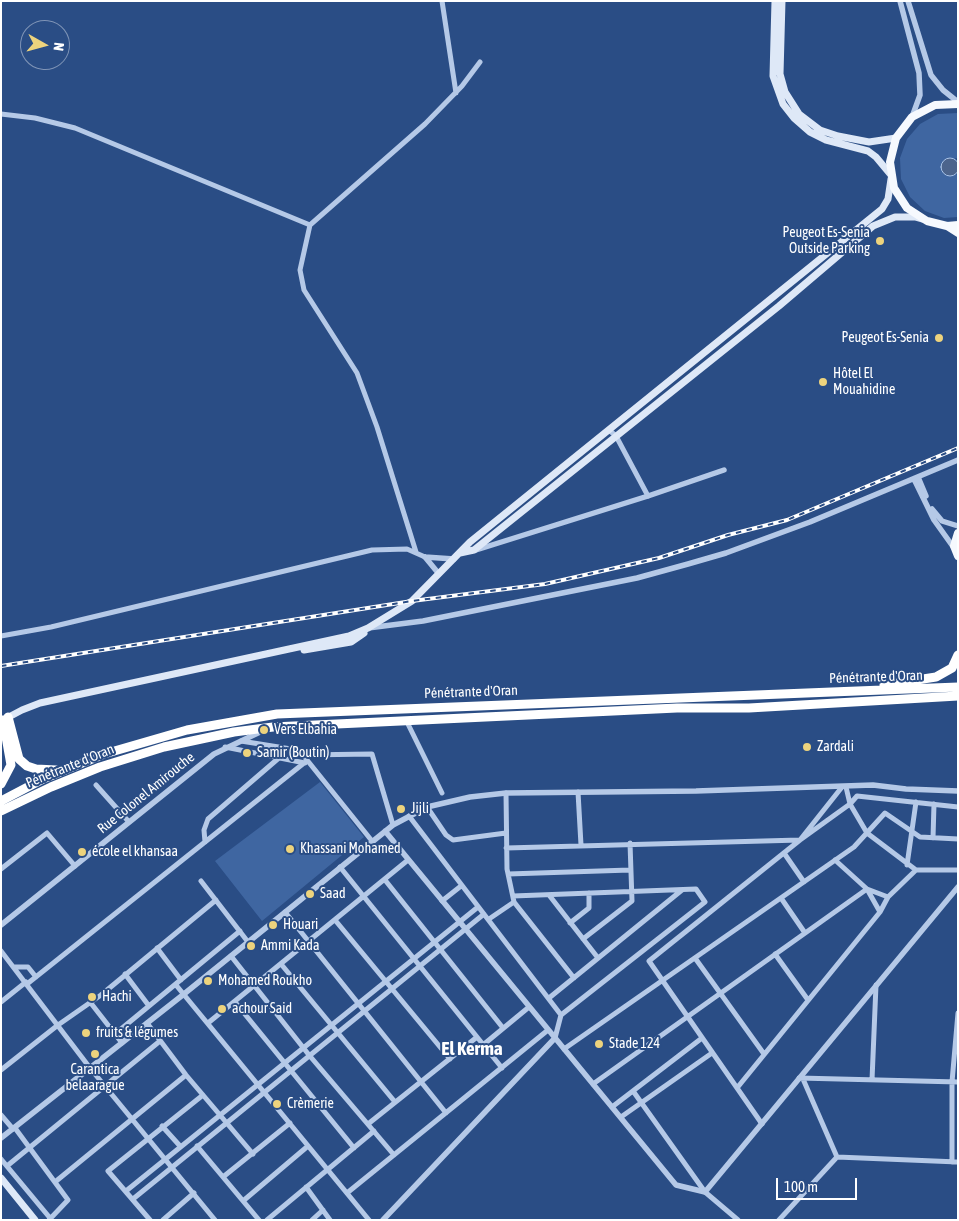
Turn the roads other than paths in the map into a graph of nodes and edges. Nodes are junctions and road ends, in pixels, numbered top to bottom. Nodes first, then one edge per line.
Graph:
1 (442, 1) edge
2 (775, 1) edge
3 (782, 1) edge
4 (900, 1) edge
5 (908, 1) edge
6 (480, 62) dead end
7 (456, 93) junction
8 (958, 103) edge
9 (1, 114) edge
10 (912, 118) junction
11 (896, 138) junction
12 (891, 175) junction
13 (927, 221) junction
14 (310, 225) junction
15 (958, 225) edge
16 (947, 226) junction
17 (958, 233) edge
18 (774, 298) junction
19 (779, 306) junction
20 (609, 430) junction
21 (616, 436) junction
22 (958, 460) edge
23 (724, 470) dead end
24 (916, 478) junction
25 (648, 496) junction
26 (958, 526) edge
27 (958, 533) edge
28 (474, 550) junction
29 (416, 552) junction
30 (956, 554) edge
31 (457, 556) junction
32 (425, 558) junction
33 (439, 574) junction
34 (368, 628) junction
35 (1, 636) edge
36 (958, 656) edge
37 (958, 687) edge
38 (810, 693) junction
39 (958, 696) edge
40 (4, 720) edge
41 (406, 720) junction
42 (273, 727) junction
43 (259, 732) junction
44 (3, 735) edge
45 (238, 740) junction
46 (258, 743) junction
47 (224, 747) junction
48 (303, 755) junction
49 (280, 757) junction
50 (82, 761) junction
51 (304, 763) junction
52 (313, 767) junction
53 (1, 784) edge
54 (96, 785) dead end
55 (844, 787) junction
56 (958, 791) edge
57 (578, 792) junction
58 (442, 793) dead end
59 (506, 793) junction
60 (1, 801) edge
61 (916, 802) junction
62 (850, 804) junction
63 (934, 804) junction
64 (958, 806) edge
65 (427, 807) junction
66 (1, 811) edge
67 (409, 816) junction
68 (129, 822) junction
69 (393, 824) junction
70 (385, 831) junction
71 (913, 832) junction
72 (506, 833) junction
73 (867, 833) junction
74 (933, 838) junction
75 (958, 839) edge
76 (800, 840) junction
77 (372, 841) junction
78 (204, 842) junction
79 (630, 844) junction
80 (581, 845) junction
81 (506, 848) junction
82 (784, 853) junction
83 (408, 860) junction
84 (835, 860) junction
85 (907, 865) junction
86 (74, 866) junction
87 (340, 867) junction
88 (1, 869) edge
89 (630, 870) junction
90 (916, 870) junction
91 (958, 870) edge
92 (508, 874) junction
93 (385, 880) junction
94 (201, 881) dead end
95 (804, 882) junction
96 (461, 886) junction
97 (958, 886) edge
98 (867, 889) junction
99 (682, 890) junction
100 (630, 892) junction
101 (589, 893) junction
102 (548, 895) junction
103 (364, 897) junction
104 (888, 897) junction
105 (781, 898) junction
106 (513, 899) junction
107 (216, 900) junction
108 (442, 901) junction
109 (478, 907) junction
110 (285, 912) junction
111 (880, 912) junction
112 (484, 914) junction
113 (335, 920) junction
114 (489, 920) junction
115 (460, 923) junction
116 (570, 923) junction
117 (1, 925) edge
118 (466, 930) junction
119 (240, 931) junction
120 (805, 933) junction
121 (583, 939) junction
122 (309, 941) junction
123 (248, 942) junction
124 (434, 943) junction
125 (157, 948) junction
126 (441, 950) junction
127 (1, 951) edge
128 (774, 954) junction
129 (231, 956) junction
130 (598, 958) junction
131 (695, 958) junction
132 (413, 960) junction
133 (281, 964) junction
134 (14, 967) junction
135 (420, 967) junction
136 (125, 974) junction
137 (36, 977) junction
138 (574, 978) junction
139 (181, 980) junction
140 (386, 980) junction
141 (661, 982) junction
142 (27, 983) junction
143 (176, 985) junction
144 (876, 985) junction
145 (254, 987) junction
146 (394, 989) junction
147 (720, 993) junction
148 (184, 994) junction
149 (549, 998) junction
150 (808, 1000) junction
151 (1, 1002) edge
152 (90, 1002) junction
153 (235, 1002) junction
154 (359, 1003) junction
155 (149, 1006) junction
156 (529, 1007) junction
157 (366, 1011) junction
158 (958, 1013) edge
159 (562, 1015) junction
160 (686, 1016) junction
161 (147, 1023) junction
162 (208, 1023) junction
163 (58, 1025) junction
164 (331, 1025) junction
165 (504, 1028) junction
166 (548, 1030) junction
167 (337, 1032) junction
168 (115, 1034) junction
169 (477, 1037) junction
170 (555, 1038) junction
171 (702, 1038) junction
172 (160, 1041) junction
173 (122, 1043) junction
174 (483, 1044) junction
175 (304, 1048) junction
176 (564, 1049) junction
177 (712, 1053) junction
178 (764, 1054) junction
179 (309, 1055) junction
180 (450, 1058) junction
181 (284, 1064) junction
182 (90, 1068) junction
183 (502, 1068) junction
184 (1, 1070) edge
185 (290, 1071) junction
186 (186, 1075) junction
187 (801, 1078) junction
188 (872, 1080) junction
189 (421, 1081) junction
190 (955, 1082) edge
191 (258, 1084) junction
192 (593, 1084) junction
193 (104, 1085) junction
194 (737, 1088) junction
195 (633, 1090) junction
196 (264, 1091) junction
197 (203, 1095) junction
198 (396, 1102) junction
199 (640, 1103) junction
200 (612, 1107) junction
201 (446, 1113) junction
202 (1, 1115) edge
203 (220, 1115) junction
204 (132, 1117) junction
205 (621, 1117) junction
206 (226, 1123) junction
207 (290, 1123) junction
208 (368, 1124) junction
209 (762, 1124) junction
210 (162, 1126) junction
211 (14, 1128) junction
212 (374, 1131) junction
213 (148, 1137) junction
214 (1, 1138) edge
215 (180, 1146) junction
216 (197, 1146) junction
217 (308, 1146) junction
218 (29, 1147) junction
219 (354, 1148) junction
220 (253, 1154) junction
221 (394, 1155) junction
222 (837, 1157) junction
223 (1, 1158) edge
224 (165, 1158) junction
225 (955, 1162) edge
226 (7, 1166) junction
227 (172, 1166) junction
228 (328, 1169) junction
229 (223, 1177) junction
230 (1, 1178) edge
231 (55, 1182) junction
232 (306, 1187) junction
233 (126, 1191) junction
234 (705, 1192) junction
235 (194, 1193) junction
236 (347, 1193) junction
237 (133, 1199) junction
238 (243, 1201) junction
239 (323, 1210) junction
240 (49, 1219) edge
241 (35, 1220) edge
242 (150, 1220) edge
243 (163, 1220) edge
244 (215, 1220) edge
245 (259, 1220) edge
246 (267, 1220) edge
247 (312, 1220) edge
248 (330, 1220) edge
249 (369, 1220) edge
250 (383, 1220) edge
251 (738, 1220) edge
252 (779, 1220) edge

1 - 7 street
2 - 12 main road
3 - 11 main road
4 - 10 street
5 - 8 street
6 - 7 street
7 - 14 street
8 - 10 main road
9 - 14 street
10 - 11 main road
11 - 12 main road
12 - 13 main road
12 - 18 main road
13 - 16 main road
13 - 19 main road
14 - 29 street
15 - 16 main road
16 - 17 main road
18 - 19 main road
18 - 20 main road
19 - 21 main road
20 - 21 street
20 - 31 main road
21 - 25 street
21 - 28 main road
22 - 24 street
23 - 25 street
24 - 26 street
24 - 30 street
24 - 34 street
25 - 28 street
27 - 30 main road
28 - 31 main road
29 - 32 street
29 - 35 street
31 - 32 street
31 - 33 main road
32 - 33 street
33 - 34 main road
34 - 40 main road
36 - 38 highway
37 - 38 highway, Pénétrante d'Oran
38 - 50 highway, Pénétrante d'Oran
39 - 41 highway, Pénétrante d'Oran
40 - 44 highway
40 - 50 highway
41 - 42 highway, Pénétrante d'Oran
41 - 58 street
42 - 43 street, Rue Colonel Amirouche
42 - 66 highway, Pénétrante d'Oran
43 - 45 street, Rue Colonel Amirouche
43 - 46 street
44 - 53 highway
45 - 46 street
45 - 47 street, Rue Colonel Amirouche
46 - 48 street
47 - 49 street
47 - 68 street, Rue Colonel Amirouche
48 - 52 street
48 - 69 street
49 - 51 street
49 - 78 street
50 - 60 highway, Pénétrante d'Oran
51 - 52 street
51 - 78 street
52 - 77 street
54 - 68 street
55 - 56 street
55 - 57 street
55 - 62 street
55 - 76 street
57 - 59 street
57 - 80 street
59 - 65 street
59 - 72 street
61 - 62 street
61 - 63 street
61 - 71 street
62 - 73 street
62 - 76 street
63 - 64 street
63 - 74 street
65 - 67 street
65 - 72 street
67 - 69 street
67 - 96 street
68 - 86 street, Rue Colonel Amirouche
69 - 70 street
70 - 77 street
70 - 83 street
71 - 73 street
71 - 74 street
71 - 85 street
72 - 81 street
73 - 84 street
73 - 85 street
74 - 75 street
76 - 79 street
76 - 82 street
77 - 87 street
78 - 137 street
79 - 80 street
79 - 89 street
80 - 81 street
81 - 92 street
82 - 95 street
82 - 141 street
83 - 93 street
83 - 108 street
84 - 95 street
84 - 98 street
85 - 90 street
86 - 88 street
86 - 117 street, Rue Colonel Amirouche
87 - 103 street
87 - 110 street
89 - 92 street
89 - 100 street
90 - 91 street
90 - 104 street
92 - 106 street
93 - 103 street
93 - 124 street
94 - 107 street
95 - 105 street
96 - 108 street
96 - 109 street
97 - 144 street
98 - 104 street
98 - 111 street
98 - 120 street
99 - 100 street
99 - 130 street
99 - 159 street
100 - 101 street
100 - 121 street
101 - 102 street
101 - 116 street
102 - 106 street
102 - 116 street
103 - 113 street
103 - 132 street
104 - 111 street
105 - 120 street
105 - 131 street
106 - 114 street
106 - 138 street
107 - 119 street
107 - 125 street
108 - 115 street
109 - 112 street
109 - 115 street
110 - 122 street
110 - 123 street
111 - 150 street
112 - 114 street
112 - 118 street
113 - 122 street
113 - 140 street
114 - 149 street
115 - 118 street
115 - 124 street
116 - 121 street
118 - 126 street
118 - 156 street
119 - 123 street
119 - 139 street
120 - 128 street
121 - 130 street
122 - 133 street
122 - 154 street
123 - 129 street
124 - 126 street
124 - 132 street
125 - 136 street
125 - 139 street
126 - 135 street
126 - 165 street
127 - 134 street
128 - 147 street
128 - 150 street
129 - 145 street
129 - 148 street
130 - 138 street
131 - 141 street
131 - 147 street
132 - 135 street
132 - 140 street
133 - 145 street
133 - 164 street
134 - 137 street
134 - 142 street
135 - 146 street
135 - 169 street
136 - 152 street
136 - 155 street
137 - 142 street
138 - 149 street
139 - 143 street
140 - 146 street
140 - 154 street
141 - 160 street
141 - 176 street
142 - 151 street
142 - 163 street
143 - 148 street
143 - 155 street
144 - 187 street
144 - 188 street
145 - 153 street
145 - 175 street
146 - 157 street
146 - 180 street
147 - 160 street
147 - 178 street
148 - 161 street
148 - 162 street
149 - 159 street
150 - 178 street
152 - 163 street
152 - 168 street
153 - 162 street
153 - 181 street
154 - 157 street
154 - 164 street
155 - 168 street
156 - 165 street
156 - 166 street
157 - 167 street
157 - 189 street
158 - 190 street
159 - 170 street
160 - 171 street
160 - 192 street
161 - 172 street
161 - 173 street
162 - 191 street
163 - 182 street
163 - 184 street
164 - 167 street
164 - 175 street
165 - 174 street
166 - 170 street
166 - 183 street
167 - 179 street
167 - 198 street
168 - 173 street
169 - 174 street
169 - 180 street
170 - 176 street
170 - 250 street
171 - 177 street
171 - 195 street
172 - 186 street
172 - 193 street
173 - 182 street
174 - 183 street
175 - 179 street
175 - 181 street
176 - 192 street
177 - 194 street
177 - 199 street
178 - 194 street
179 - 185 street
179 - 208 street
180 - 189 street
181 - 185 street
181 - 191 street
182 - 193 street
182 - 211 street
183 - 201 street
185 - 196 street
185 - 219 street
186 - 197 street
186 - 204 street
187 - 188 street
187 - 209 street
187 - 222 street
188 - 190 street
189 - 198 street
189 - 201 street
190 - 225 street
191 - 196 street
191 - 203 street
192 - 200 street
193 - 204 street
193 - 218 street
194 - 209 street
195 - 199 street
195 - 200 street
196 - 206 street
196 - 207 street
197 - 203 street
197 - 210 street
198 - 208 street
199 - 205 street
199 - 234 street
200 - 205 street
201 - 221 street
202 - 211 street
203 - 206 street
203 - 215 street
204 - 213 street
204 - 231 street
205 - 234 street
206 - 216 street
206 - 220 street
207 - 217 street
207 - 220 street
208 - 212 street
209 - 234 street
210 - 213 street
210 - 215 street
211 - 214 street
211 - 218 street
212 - 219 street
212 - 221 street
213 - 224 street
213 - 233 street
215 - 224 street
216 - 227 street
216 - 229 street
217 - 228 street
217 - 238 street
218 - 226 street
218 - 231 street
219 - 228 street
220 - 229 street
221 - 236 street
222 - 225 street
222 - 252 street
223 - 226 street
224 - 227 street
224 - 233 street
226 - 240 street
227 - 235 street
227 - 237 street
228 - 232 street
228 - 236 street
229 - 238 street
230 - 241 main road
231 - 240 street
232 - 239 street
232 - 246 street
233 - 237 street
234 - 251 street
235 - 243 street
235 - 244 street
236 - 249 street
237 - 242 street
238 - 245 street
239 - 247 street
239 - 248 street

